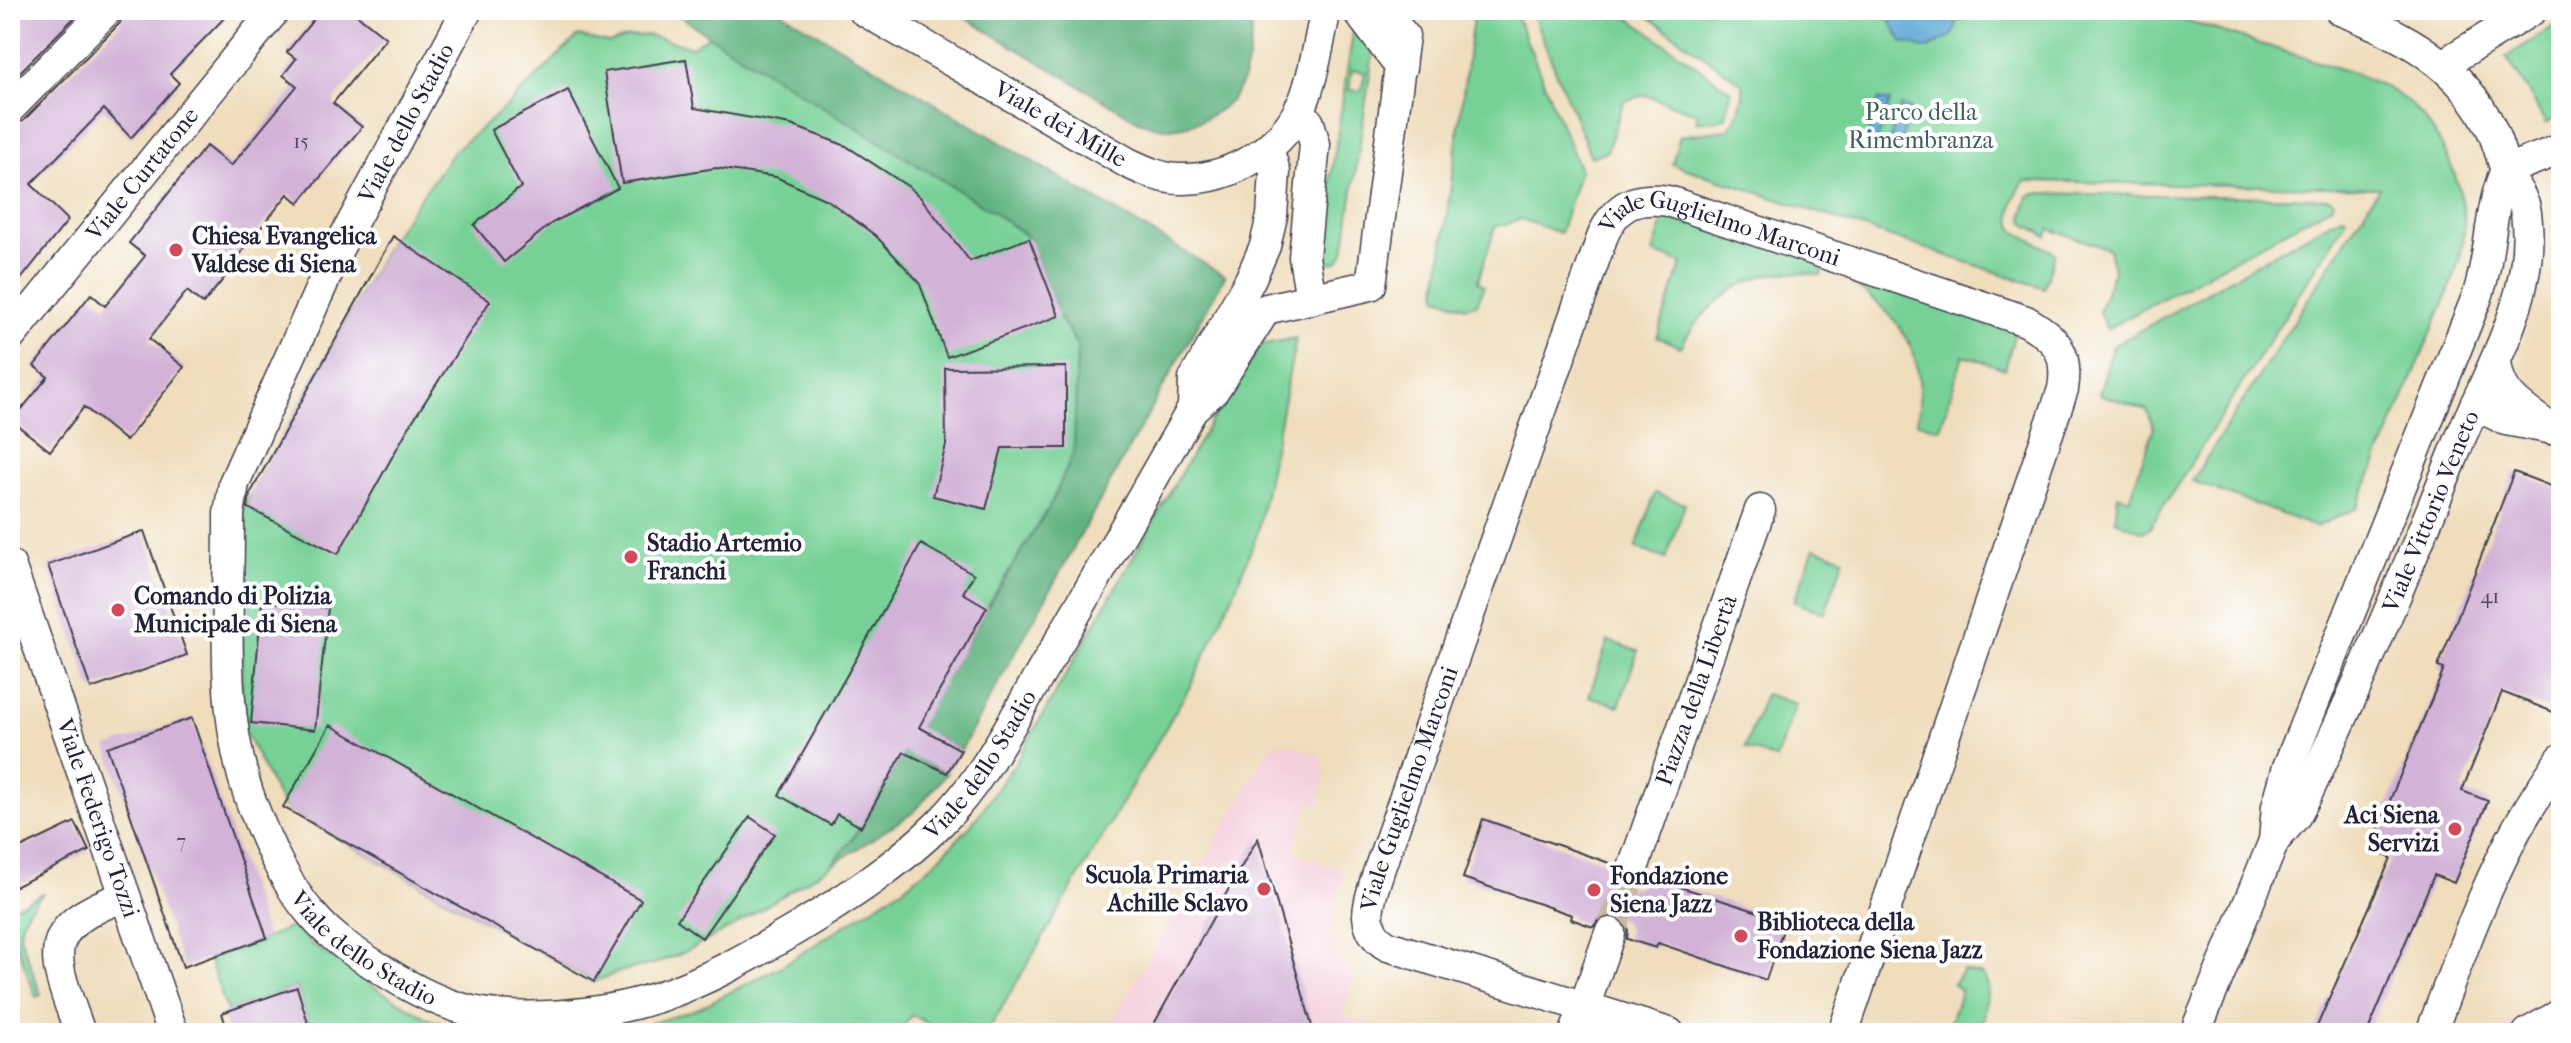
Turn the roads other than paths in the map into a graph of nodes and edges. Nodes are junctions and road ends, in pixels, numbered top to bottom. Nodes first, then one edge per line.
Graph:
1 (107, 10) edge
2 (275, 10) edge
3 (467, 10) edge
4 (863, 10) edge
5 (1326, 10) edge
6 (1357, 10) edge
7 (1382, 10) edge
8 (2340, 10) edge
9 (2532, 10) edge
10 (2442, 65) junction
11 (1401, 68) junction
12 (10, 108) edge
13 (1299, 109) junction
14 (1268, 148) junction
15 (2561, 149) edge
16 (2506, 170) junction
17 (1311, 299) junction
18 (10, 337) edge
19 (2496, 361) junction
20 (2475, 405) junction
21 (1193, 408) junction
22 (2556, 430) edge
23 (1760, 510) dead end
24 (10, 565) edge
25 (16, 601) edge
26 (2561, 759) edge
27 (2274, 841) junction
28 (1632, 871) tunnel mouth
29 (125, 896) junction
30 (1610, 933) tunnel mouth
31 (2561, 1014) edge
32 (1580, 1020) edge
33 (80, 1033) edge
34 (173, 1033) edge
35 (1669, 1033) edge
36 (1843, 1033) edge
37 (2195, 1033) edge
38 (2431, 1033) edge
39 (2528, 1033) edge

1 - 12 street
2 - 18 street, Viale Curtatone
3 - 21 street, Viale dello Stadio
4 - 14 street, Viale dei Mille
5 - 13 street, Viale dei Mille
6 - 11 street
7 - 11 street
8 - 10 street, Viale Vittorio Veneto
9 - 10 street
10 - 16 street, Viale Vittorio Veneto
11 - 17 street
13 - 14 street, Viale dei Mille
13 - 17 street
14 - 21 street, Viale dello Stadio
15 - 16 street
16 - 19 street, Viale Vittorio Veneto
16 - 20 street
16 - 27 street, Viale Vittorio Veneto
17 - 21 street, Viale dello Stadio
19 - 20 street, Viale Vittorio Veneto
19 - 22 street
20 - 22 street
20 - 27 street, Viale Vittorio Veneto
23 - 28 street, Piazza della Libertà
24 - 25 street
25 - 29 street, Viale Federigo Tozzi
26 - 38 street
27 - 37 street, Viale Vittorio Veneto
29 - 33 street
29 - 34 street, Viale Federigo Tozzi
30 - 32 street
31 - 39 street
32 - 35 street, Viale Guglielmo Marconi
32 - 36 street, Viale Guglielmo Marconi

